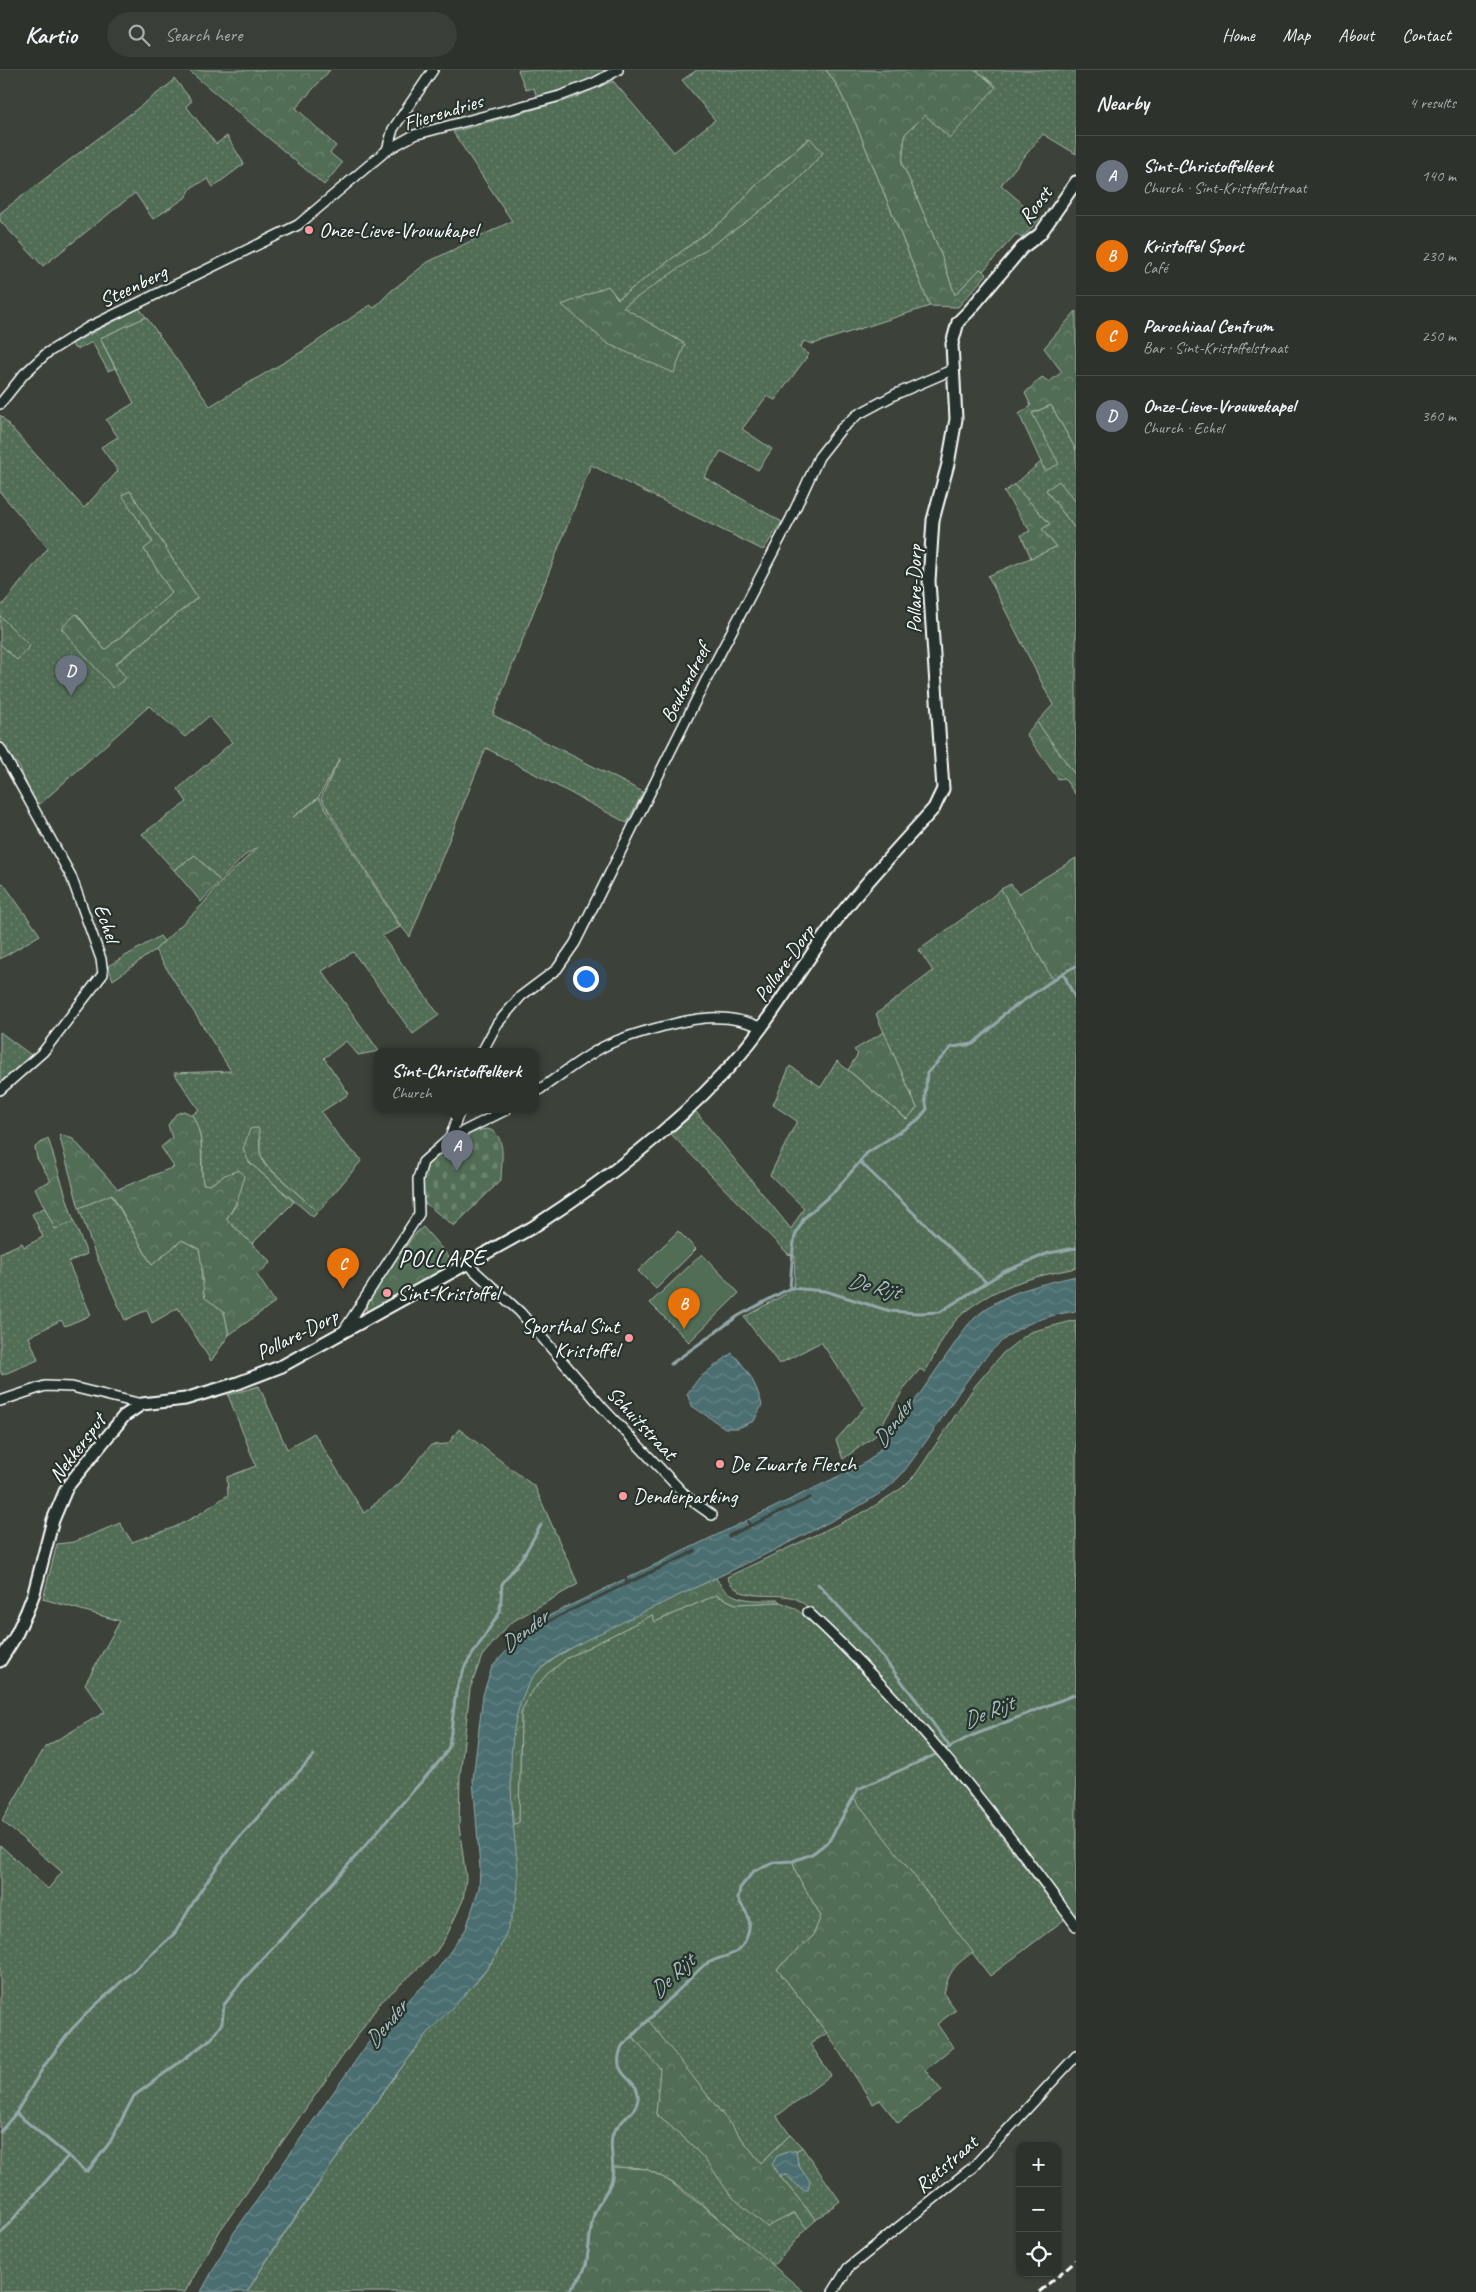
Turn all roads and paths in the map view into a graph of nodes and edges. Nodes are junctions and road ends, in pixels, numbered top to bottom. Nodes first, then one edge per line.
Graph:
1 (433, 70) edge
2 (618, 70) edge
3 (387, 150) junction
4 (1076, 182) edge
5 (298, 224) joint
6 (1022, 248) joint
7 (954, 369) junction
8 (0, 404) edge
9 (0, 748) edge
10 (762, 1028) junction
11 (484, 1048) edge
12 (0, 1090) edge
13 (539, 1090) edge
14 (459, 1113) edge
15 (500, 1113) edge
16 (450, 1138) junction
17 (467, 1264) junction
18 (343, 1332) junction
19 (0, 1401) edge
20 (142, 1404) junction
21 (712, 1515) dead end
22 (808, 1612) dead end
23 (0, 1661) edge
24 (1076, 1926) edge
25 (1076, 2056) edge
26 (833, 2292) edge

1 - 3 street
2 - 3 street, Flierendries
3 - 5 street, Flierendries
4 - 6 street, Roost
5 - 8 street, Steenberg
6 - 7 street, Pollare-Dorp
7 - 10 street, Pollare-Dorp
7 - 11 street, Beukendreef
9 - 12 street, Echel
10 - 13 street
10 - 17 street, Pollare-Dorp
14 - 16 street
15 - 16 street
16 - 18 street
17 - 18 street, Pollare-Dorp
17 - 21 street, Schuitstraat
18 - 20 street, Pollare-Dorp
19 - 20 street
20 - 23 street, Nekkersput
22 - 24 street
25 - 26 street, Rietstraat

